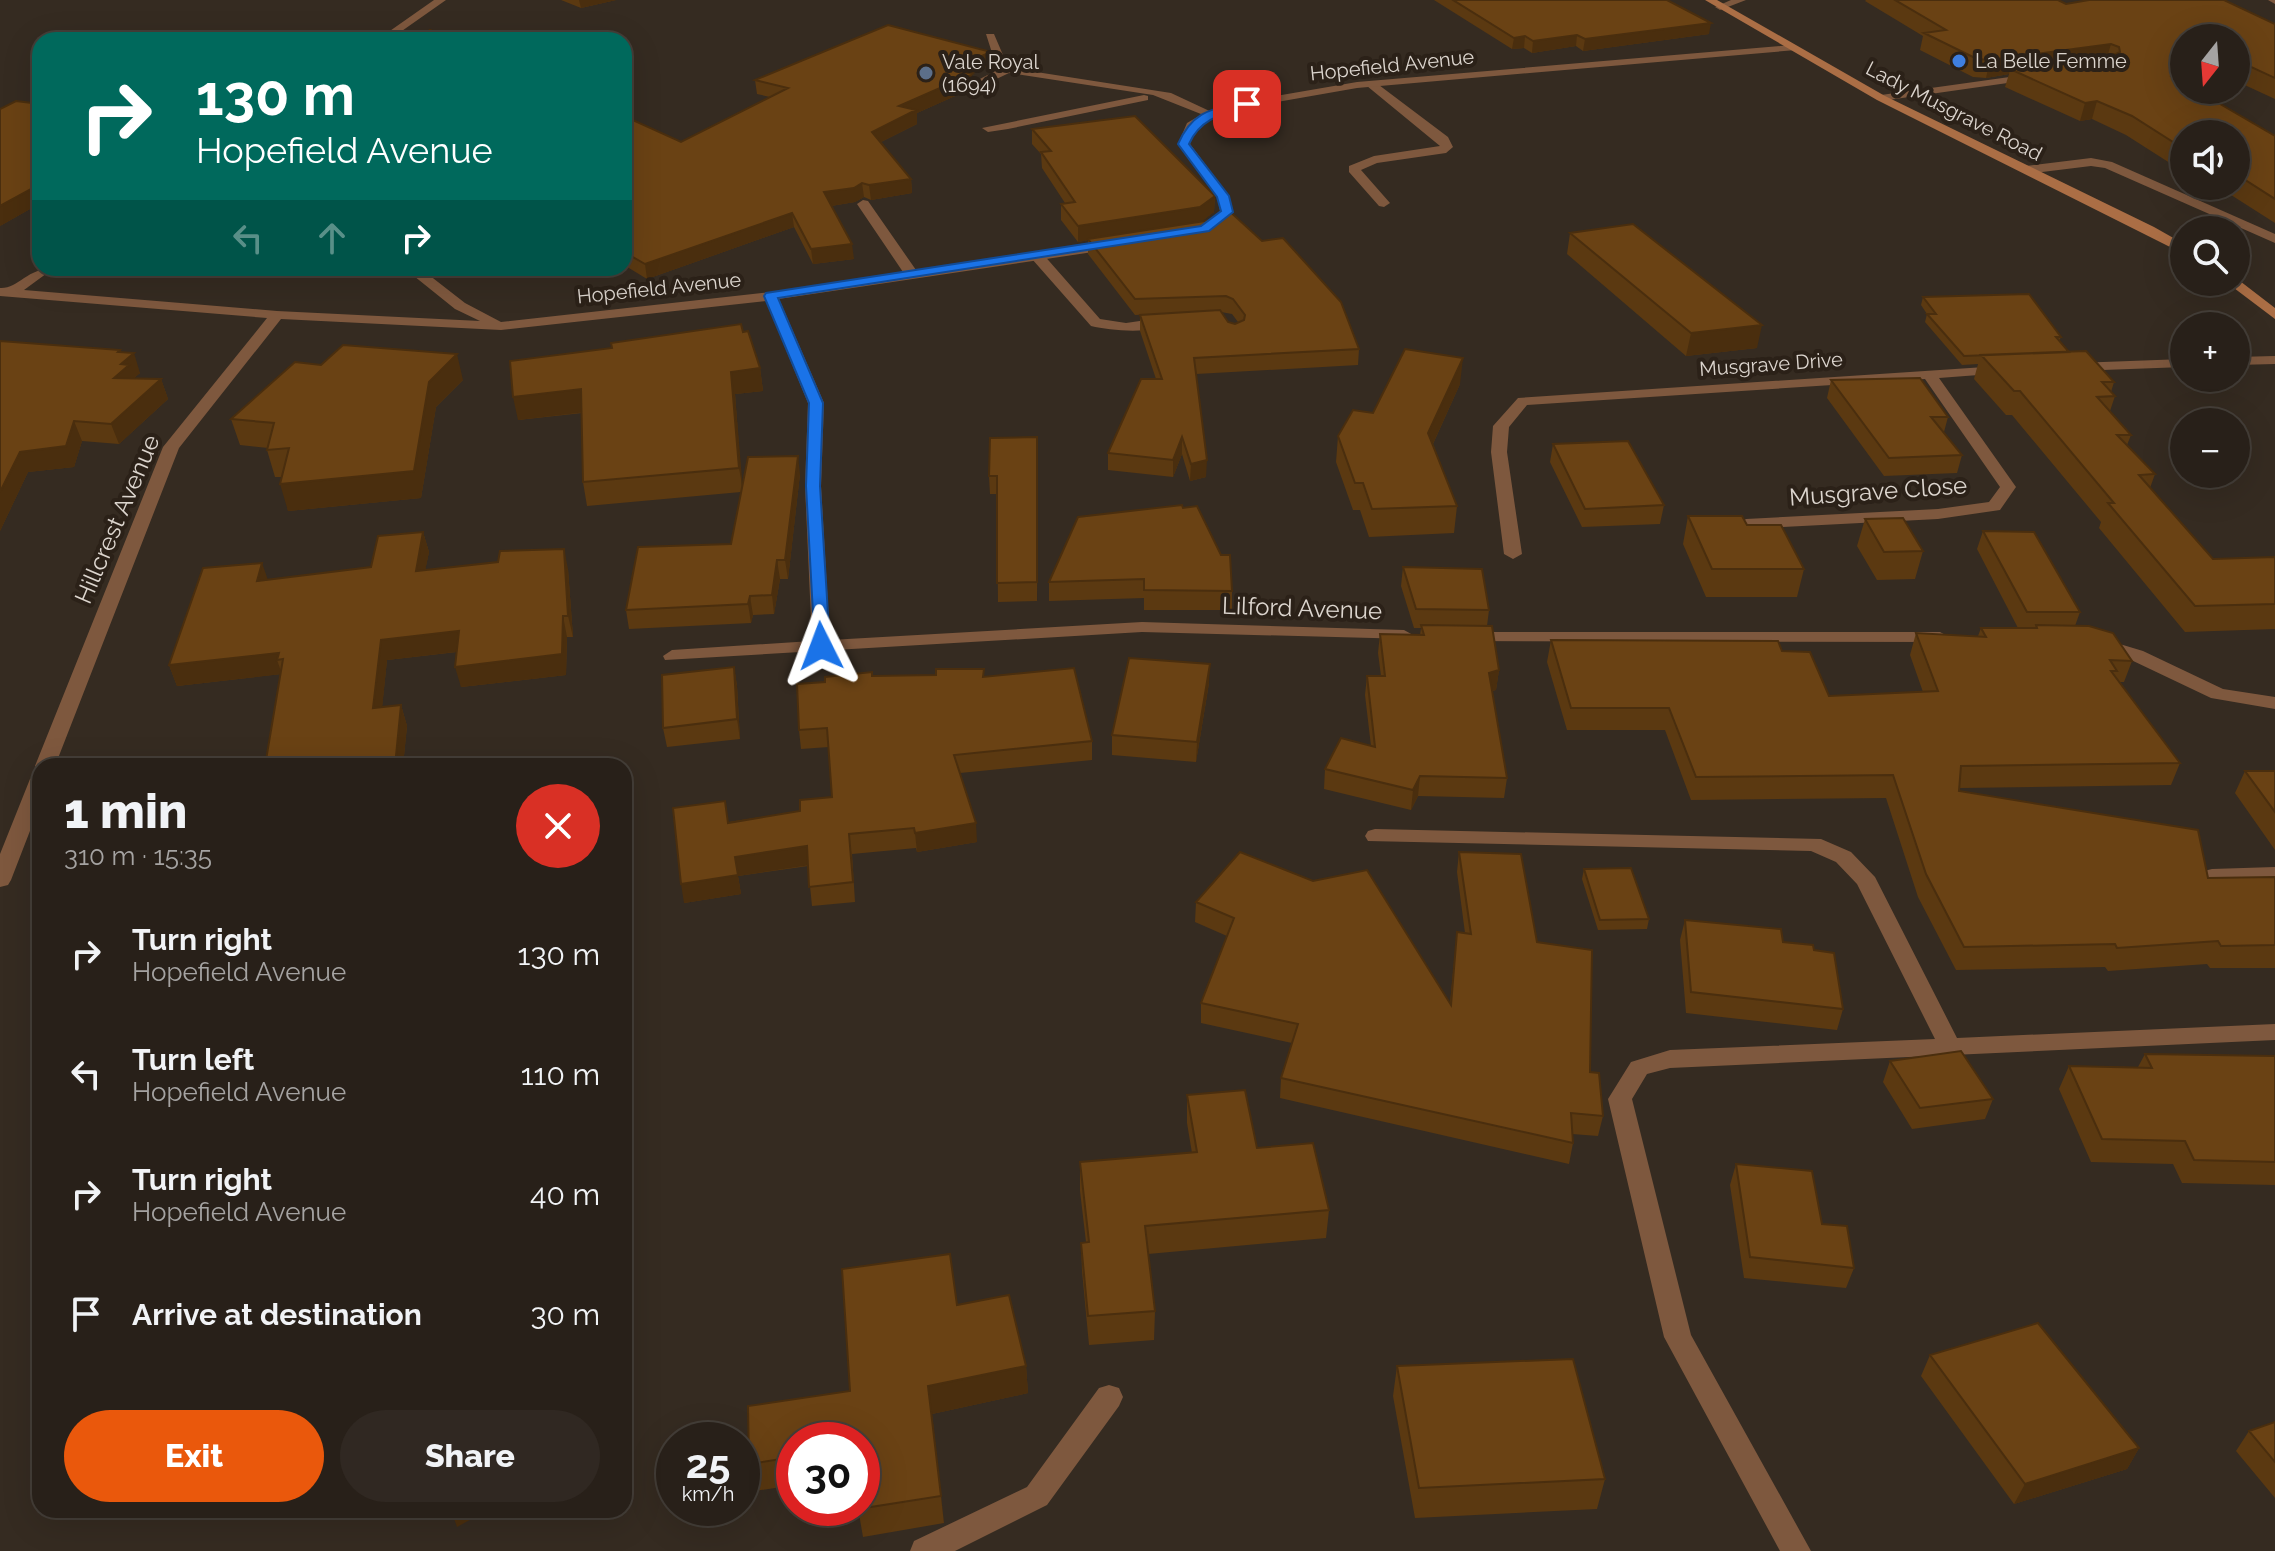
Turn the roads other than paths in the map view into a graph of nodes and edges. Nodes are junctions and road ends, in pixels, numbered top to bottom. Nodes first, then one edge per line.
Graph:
1 (441, 0) edge
2 (1741, 0) edge
3 (1715, 3) edge
4 (394, 32) edge
5 (990, 36) dead end
6 (1792, 48) junction
7 (1008, 69) junction
8 (2046, 75) edge
9 (980, 83) dead end
10 (1371, 84) junction
11 (1164, 95) junction
12 (1881, 98) junction
13 (1210, 114) junction
14 (988, 128) dead end
15 (2026, 170) junction
16 (1384, 203) dead end
17 (863, 204) edge
18 (1205, 229) edge
19 (2275, 239) edge
20 (1130, 242) edge
21 (2170, 243) edge
22 (1037, 256) junction
23 (912, 275) junction
24 (33, 276) edge
25 (421, 276) edge
26 (5, 292) edge
27 (2250, 294) edge
28 (771, 296) junction
29 (277, 315) junction
30 (2275, 315) edge
31 (1185, 318) edge
32 (501, 326) junction
33 (2275, 360) edge
34 (2250, 361) edge
35 (2170, 364) edge
36 (2067, 368) edge
37 (2021, 370) edge
38 (1928, 373) junction
39 (1746, 524) edge
40 (1513, 554) dead end
41 (1962, 637) edge
42 (2083, 639) edge
43 (821, 646) junction
44 (672, 656) dead end
45 (2275, 703) edge
46 (48, 758) edge
47 (32, 799) edge
48 (1375, 836) dead end
49 (2275, 874) edge
50 (2212, 876) edge
51 (0, 880) edge
52 (2275, 1032) edge
53 (1949, 1044) junction
54 (1109, 1397) dead end
55 (925, 1551) edge
56 (1796, 1551) edge

1 - 4 street
2 - 3 street
3 - 6 main road, Lady Musgrave Road
5 - 7 street
6 - 10 street, Hopefield Avenue
6 - 12 main road, Lady Musgrave Road
7 - 9 street
7 - 11 street
8 - 12 street
10 - 13 street, Hopefield Avenue
10 - 16 street
11 - 13 street
11 - 14 street
12 - 15 main road, Lady Musgrave Road
13 - 18 street
15 - 19 street
15 - 21 main road, Lady Musgrave Road
17 - 23 street
20 - 22 street, Hopefield Avenue
22 - 23 street, Hopefield Avenue
22 - 31 street
23 - 28 street, Hopefield Avenue
24 - 26 street
25 - 32 street
26 - 29 street, Hopefield Avenue
27 - 30 main road
28 - 32 street, Hopefield Avenue
28 - 43 street
29 - 32 street, Hopefield Avenue
29 - 46 street, Hillcrest Avenue
33 - 34 street
35 - 36 street
37 - 38 street, Musgrave Drive
38 - 39 street, Musgrave Close
38 - 40 street, Musgrave Drive
41 - 43 street, Lilford Avenue
42 - 45 street
43 - 44 street, Lilford Avenue
47 - 51 street
48 - 53 street
49 - 50 street
52 - 53 street
53 - 56 street
54 - 55 street

